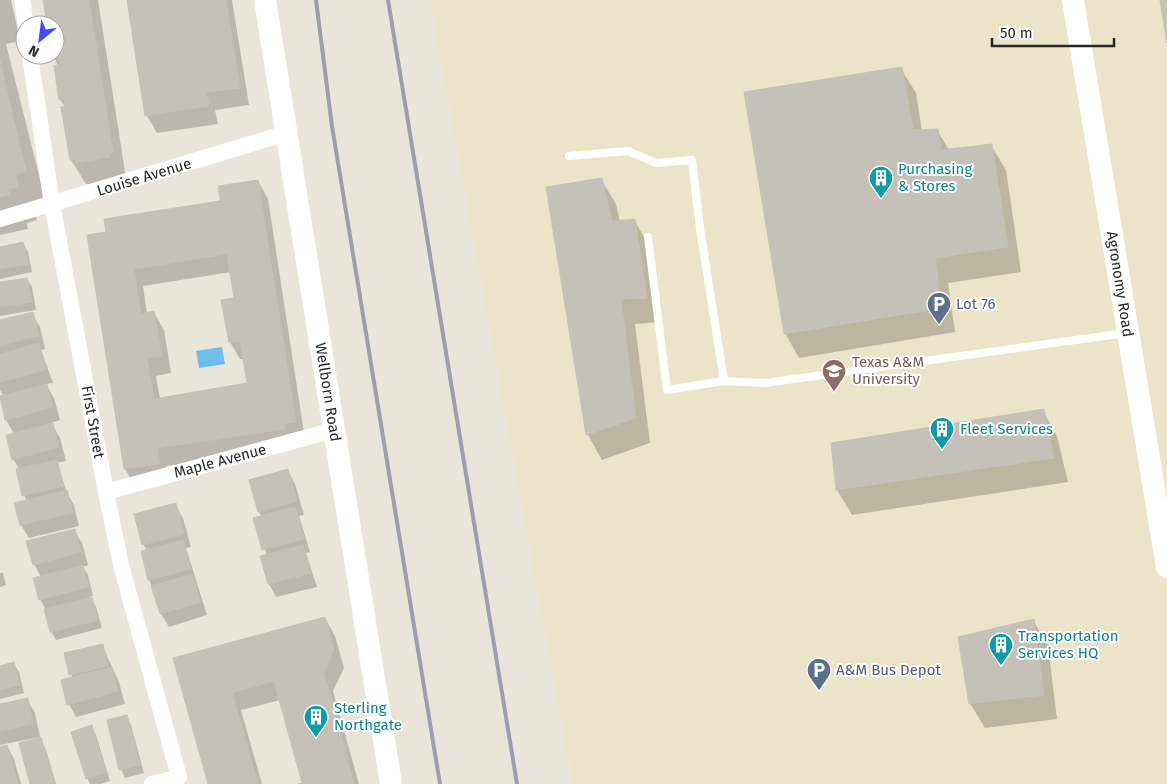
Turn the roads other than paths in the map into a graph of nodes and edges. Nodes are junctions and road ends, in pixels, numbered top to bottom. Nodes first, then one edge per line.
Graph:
1 (22, 0) edge
2 (266, 0) edge
3 (1073, 0) edge
4 (24, 15) edge
5 (31, 65) edge
6 (287, 133) junction
7 (569, 156) dead end
8 (52, 204) junction
9 (0, 219) edge
10 (648, 237) dead end
11 (1128, 333) junction
12 (724, 381) junction
13 (334, 430) junction
14 (106, 492) junction
15 (1167, 567) edge
16 (180, 780) edge
17 (152, 784) edge
18 (391, 784) edge

1 - 4 street
2 - 6 main road, Wellborn Road
3 - 11 main road, Agronomy Road
5 - 8 street, First Street
6 - 8 street, Louise Avenue
6 - 13 main road, Wellborn Road
7 - 12 lane
8 - 9 street, Louise Avenue
8 - 14 street, First Street
10 - 12 lane
11 - 12 lane
11 - 15 main road, Agronomy Road
13 - 14 street, Maple Avenue
13 - 18 main road, Wellborn Road
14 - 16 street, First Street
16 - 17 street

